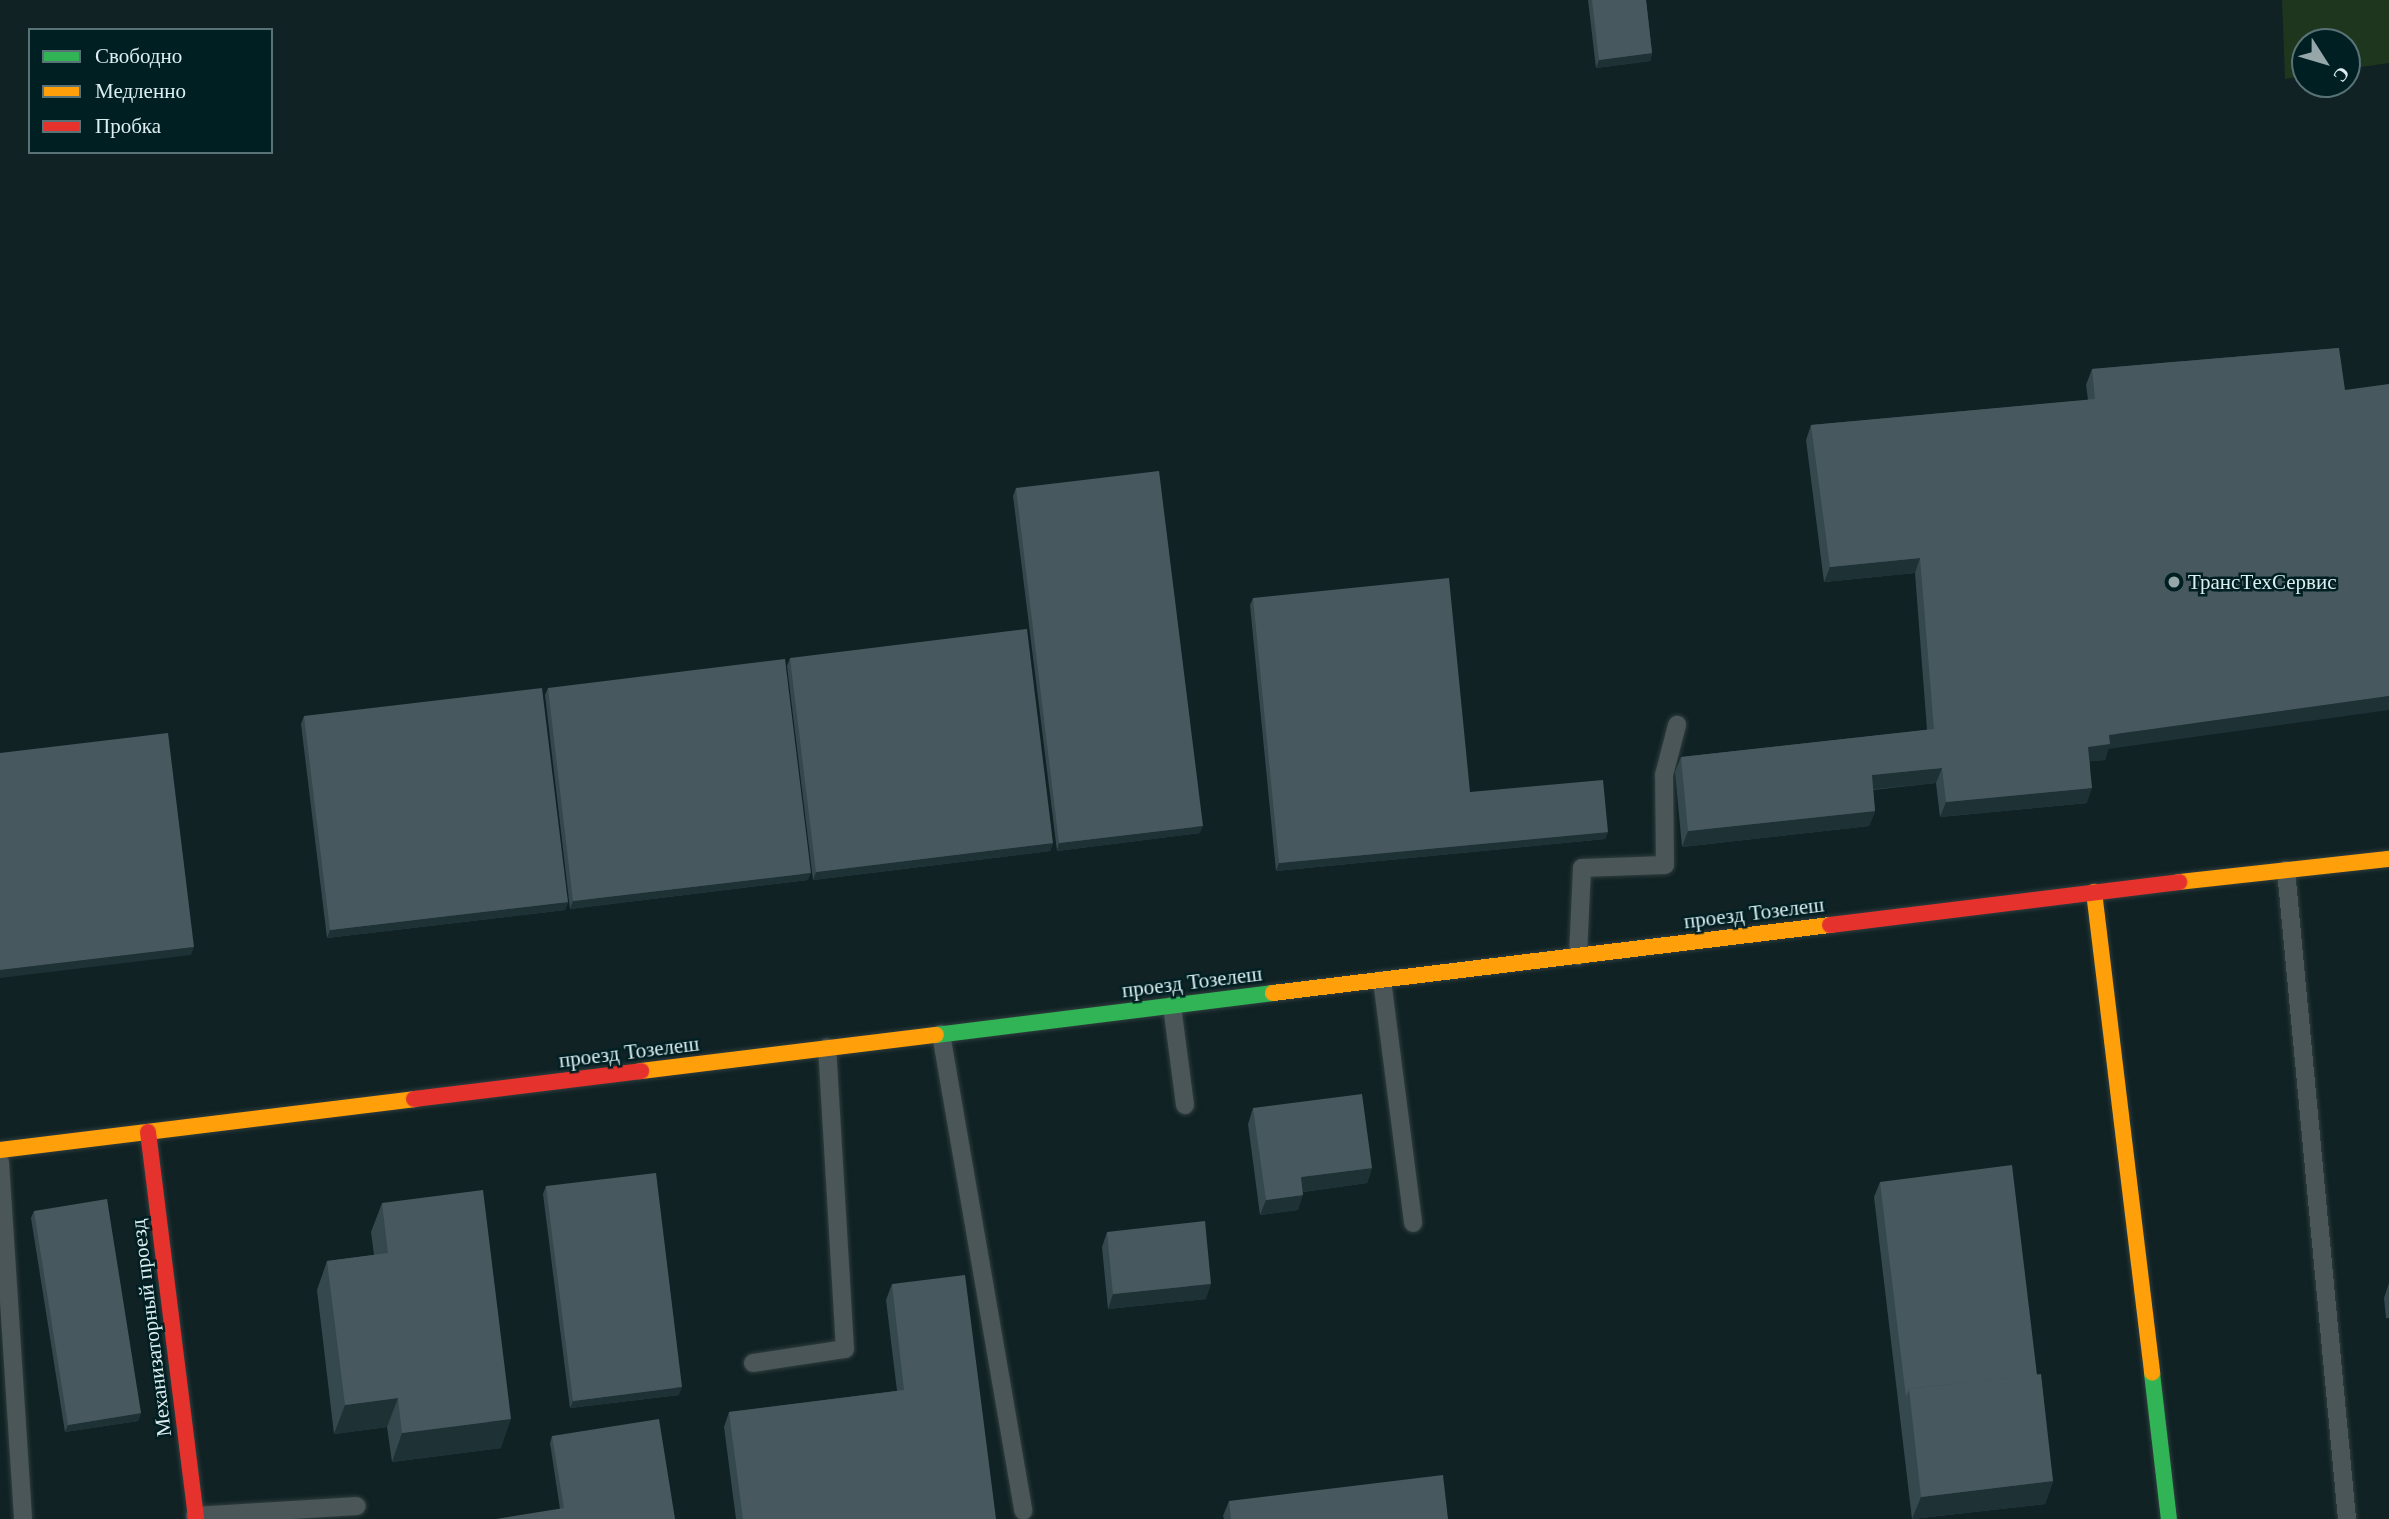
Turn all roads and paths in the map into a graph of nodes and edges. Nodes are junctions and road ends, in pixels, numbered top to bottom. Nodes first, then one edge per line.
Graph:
1 (1677, 725) dead end
2 (2389, 859) edge
3 (2286, 870) junction
4 (2094, 892) junction
5 (1578, 956) junction
6 (1382, 980) junction
7 (1172, 1006) junction
8 (942, 1034) junction
9 (827, 1048) junction
10 (1185, 1105) dead end
11 (148, 1132) junction
12 (0, 1150) edge
13 (0, 1162) edge
14 (1413, 1223) dead end
15 (753, 1363) dead end
16 (357, 1506) dead end
17 (1023, 1511) dead end
18 (195, 1517) edge
19 (23, 1519) edge
20 (2169, 1519) edge
21 (2347, 1519) edge

1 - 5 lane
2 - 3 street, проезд Тозелеш
3 - 4 street, проезд Тозелеш
3 - 21 lane
4 - 5 street, проезд Тозелеш
4 - 20 street
5 - 6 street, проезд Тозелеш
6 - 7 street, проезд Тозелеш
6 - 14 lane
7 - 8 street, проезд Тозелеш
7 - 10 lane
8 - 9 street, проезд Тозелеш
8 - 17 lane
9 - 11 street, проезд Тозелеш
9 - 15 lane
11 - 12 street, проезд Тозелеш
11 - 18 street, Механизаторный проезд
13 - 19 lane
16 - 18 lane

